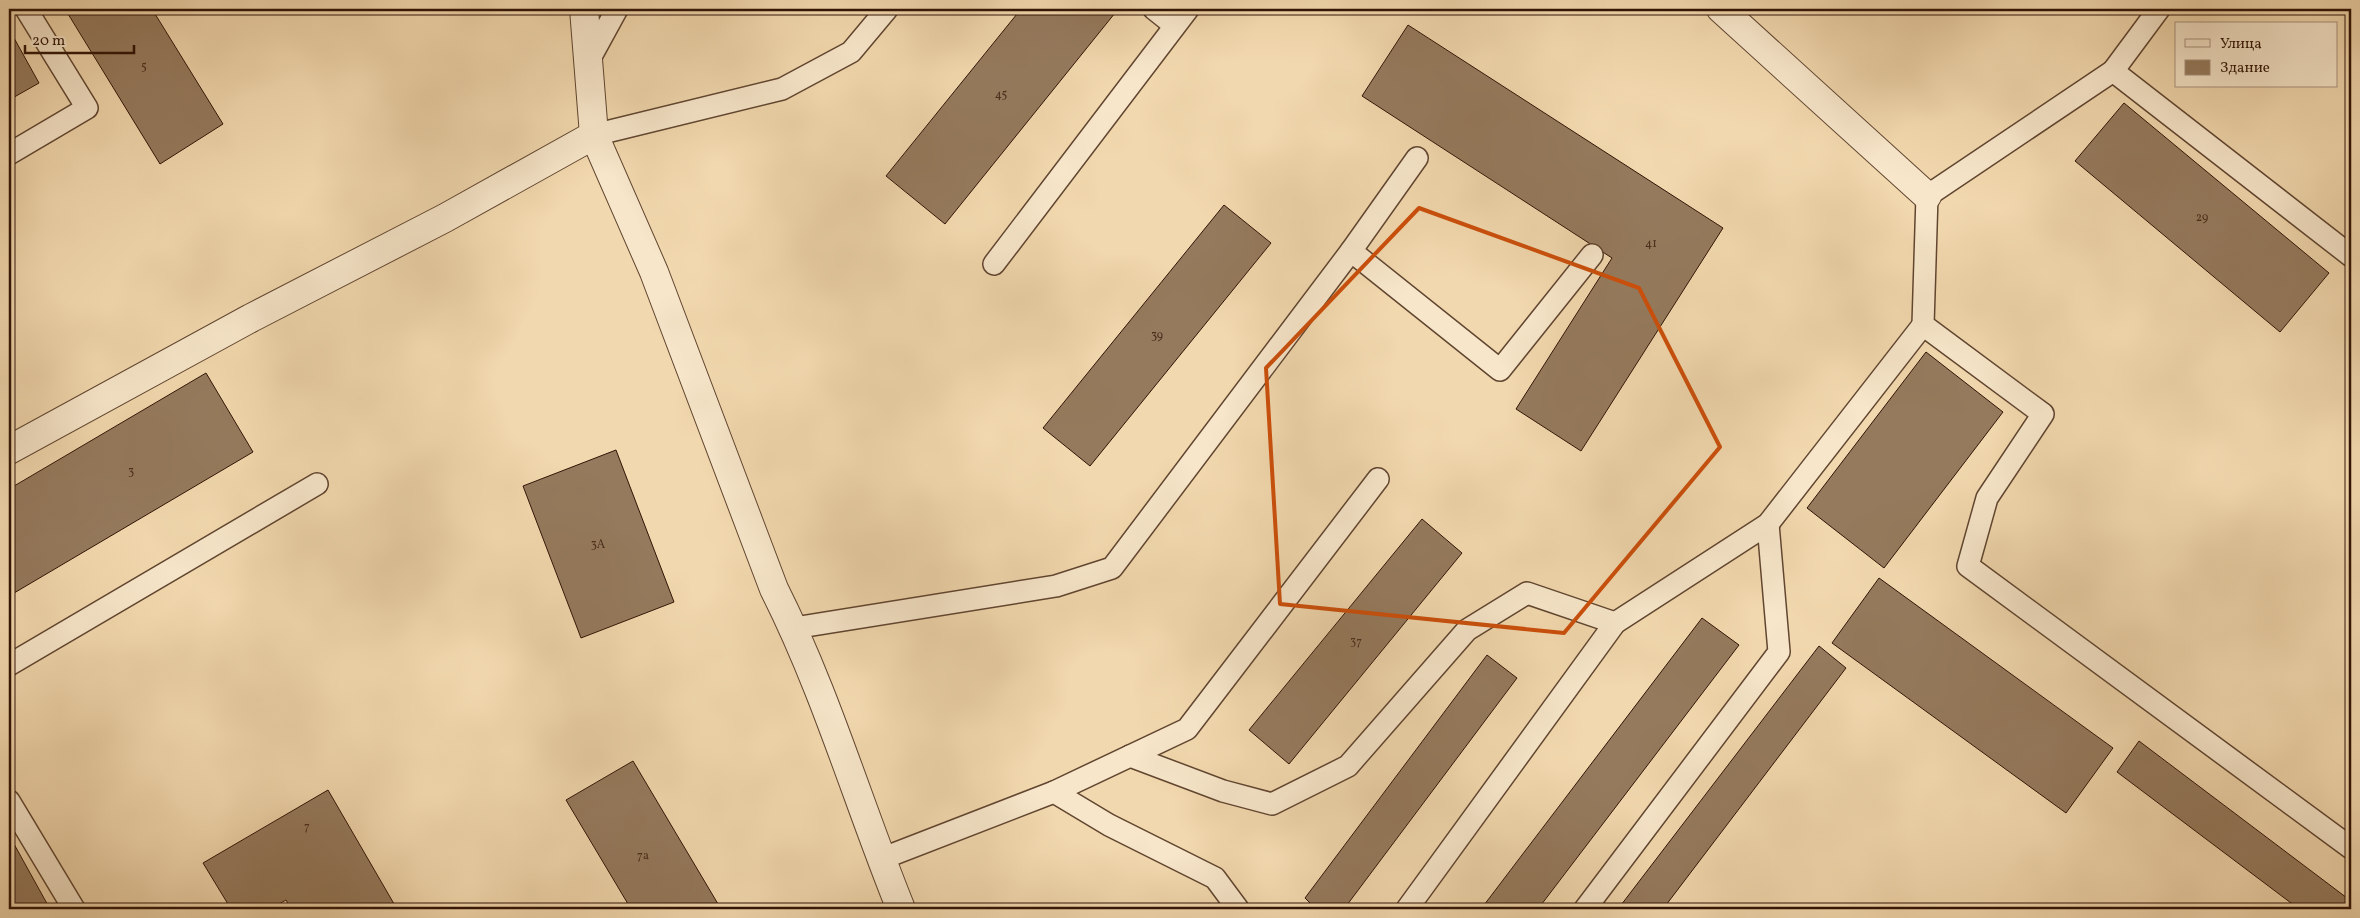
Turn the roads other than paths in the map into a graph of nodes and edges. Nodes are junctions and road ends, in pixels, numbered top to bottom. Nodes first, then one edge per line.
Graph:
1 (26, 9) edge
2 (584, 9) edge
3 (618, 9) edge
4 (887, 9) edge
5 (1154, 9) edge
6 (1721, 9) edge
7 (2159, 9) edge
8 (1181, 17) edge
9 (588, 62) junction
10 (2113, 71) junction
11 (594, 135) junction
12 (9, 154) edge
13 (1417, 158) dead end
14 (1927, 196) junction
15 (1351, 251) junction
16 (1592, 255) dead end
17 (2351, 256) edge
18 (994, 264) dead end
19 (1923, 326) junction
20 (9, 450) edge
21 (1378, 479) dead end
22 (317, 484) dead end
23 (1768, 524) junction
24 (1615, 623) junction
25 (794, 628) junction
26 (9, 665) edge
27 (1130, 756) junction
28 (1054, 792) junction
29 (9, 801) edge
30 (2351, 848) edge
31 (881, 859) junction
32 (74, 909) edge
33 (901, 909) edge
34 (1238, 909) edge
35 (1406, 909) edge
36 (1585, 909) edge

1 - 12 lane
2 - 9 street
3 - 9 lane
4 - 11 lane
5 - 8 lane
6 - 14 street
7 - 10 lane
8 - 18 lane
9 - 11 street
10 - 14 lane
10 - 17 lane
11 - 20 street
11 - 25 street
13 - 15 lane
14 - 19 lane
15 - 16 lane
15 - 25 lane
19 - 23 lane
19 - 30 lane
21 - 27 lane
22 - 26 lane
23 - 24 lane
23 - 36 lane
24 - 27 lane
24 - 35 lane
25 - 31 street
27 - 28 lane
28 - 31 lane
28 - 34 lane
29 - 32 lane
31 - 33 street

